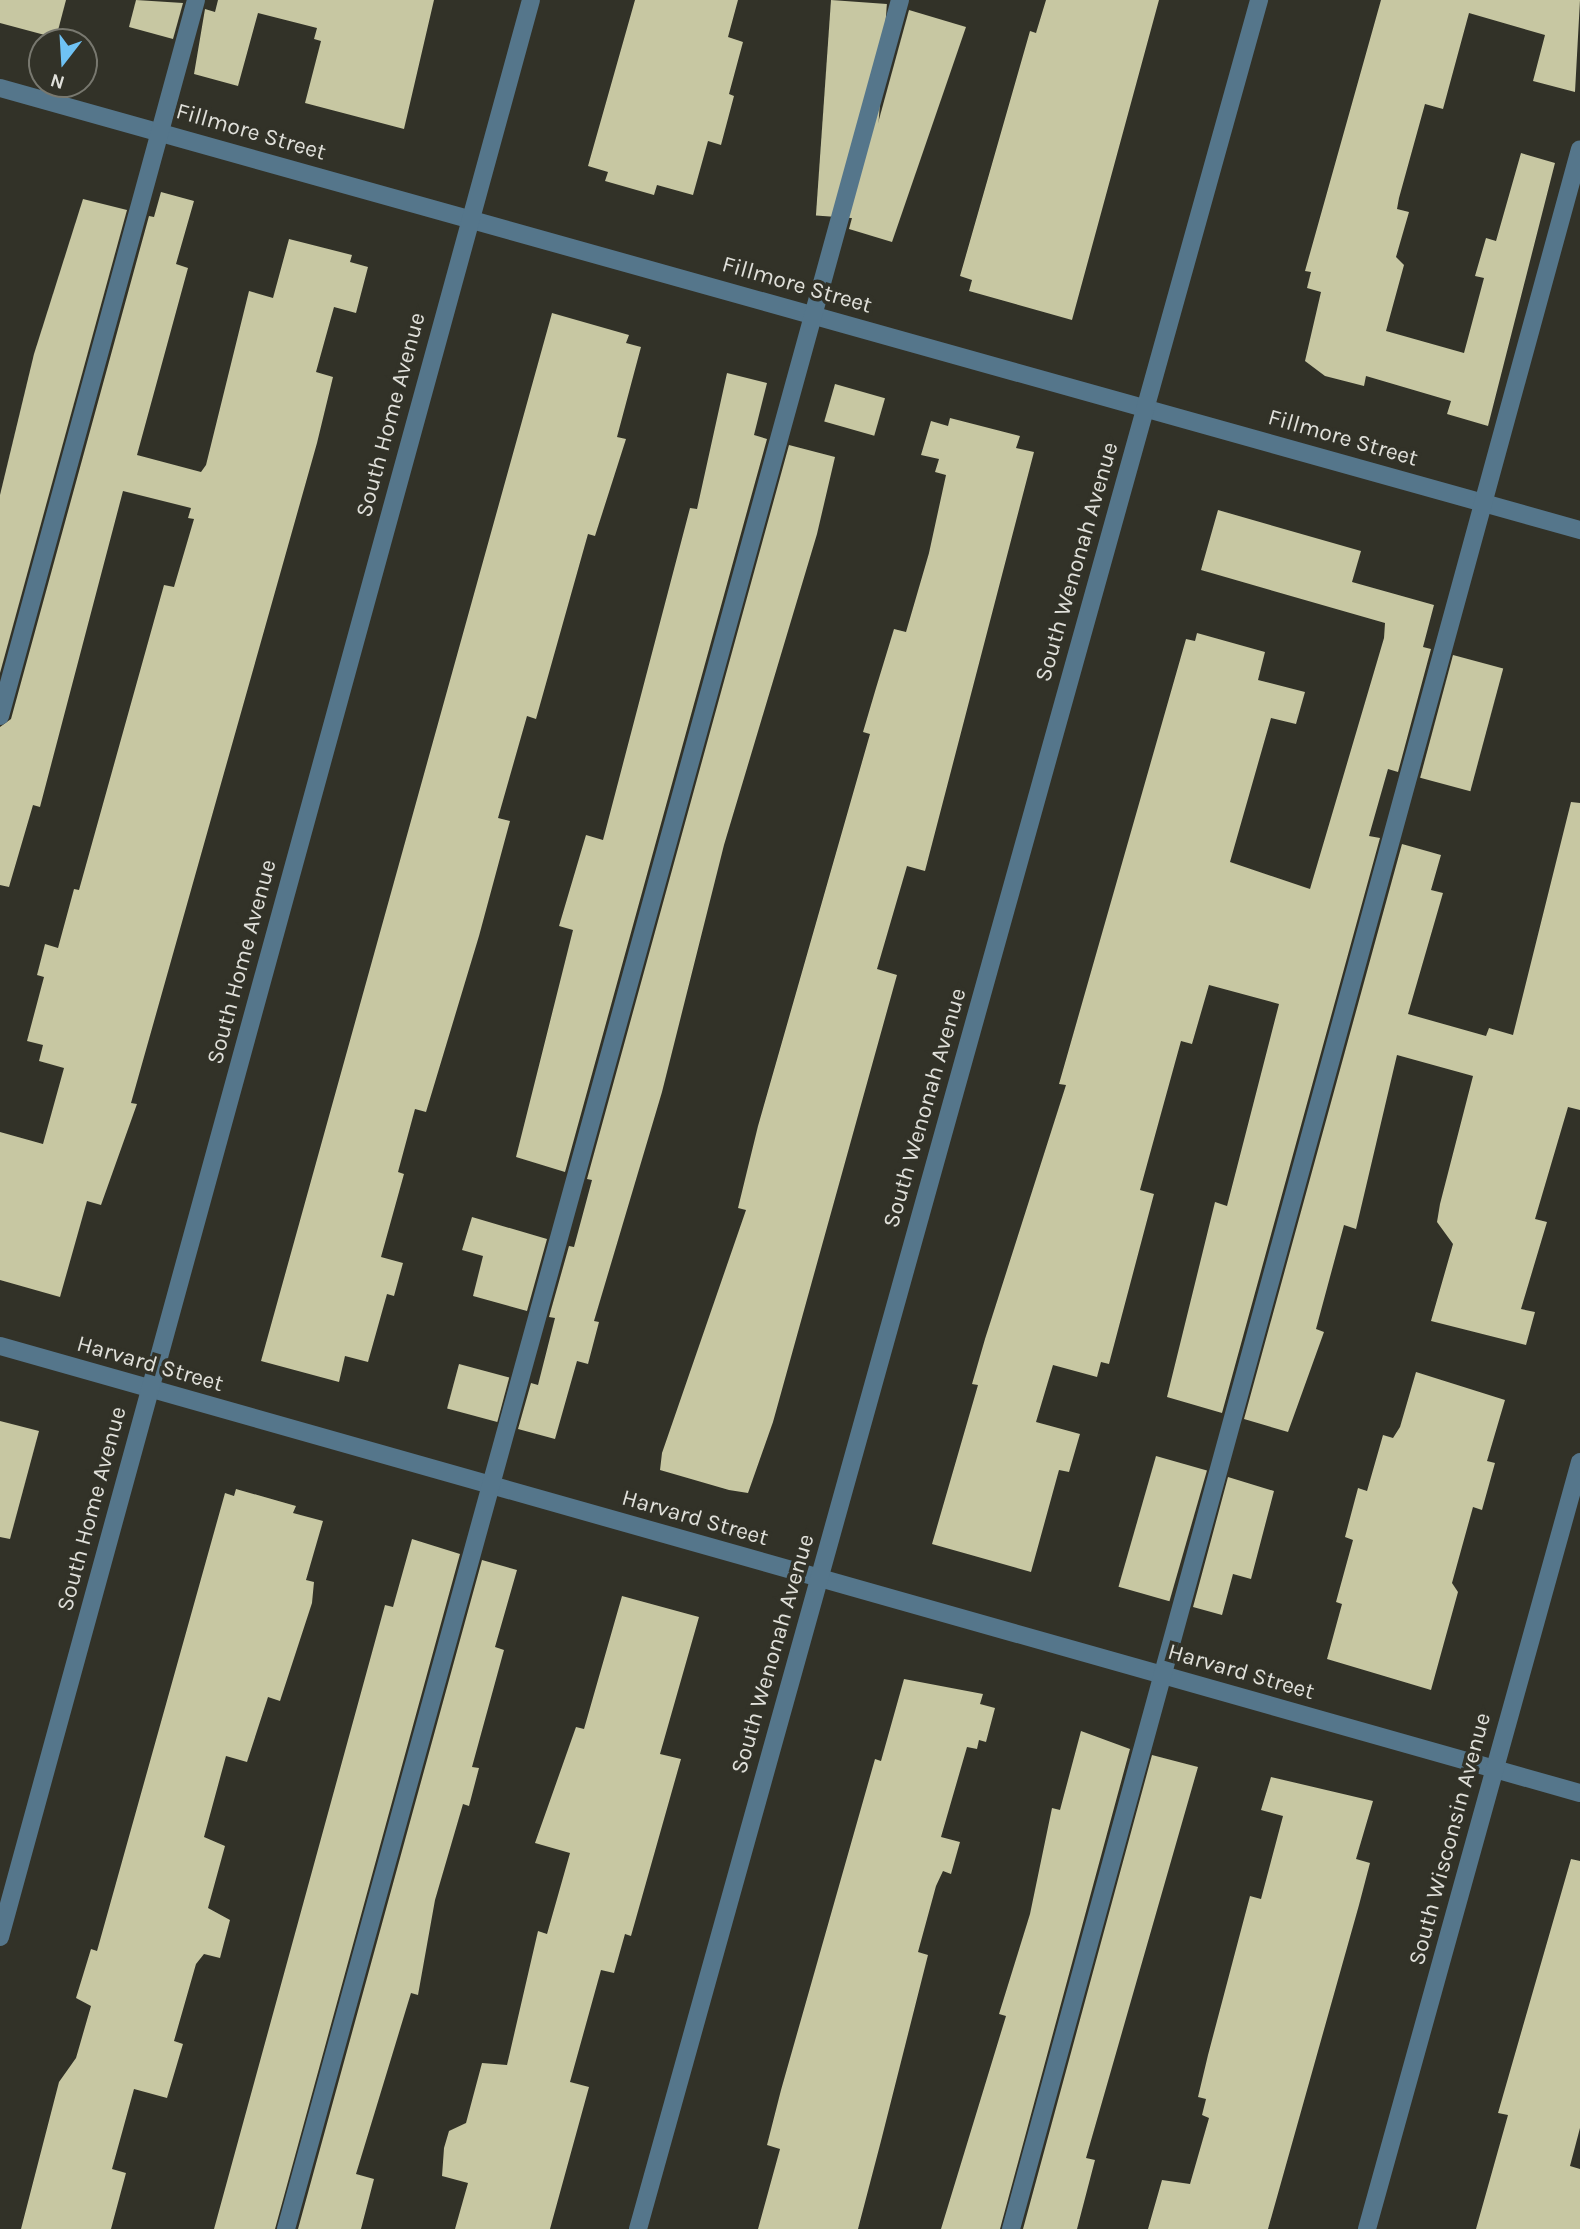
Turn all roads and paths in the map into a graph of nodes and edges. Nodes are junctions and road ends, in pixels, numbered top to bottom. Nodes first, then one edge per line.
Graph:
1 (196, 0) edge
2 (531, 0) edge
3 (900, 0) edge
4 (1259, 0) edge
5 (0, 88) edge
6 (160, 132) junction
7 (1580, 149) edge
8 (470, 219) junction
9 (813, 315) junction
10 (1145, 408) junction
11 (1483, 503) junction
12 (1580, 530) edge
13 (0, 716) edge
14 (0, 1346) edge
15 (150, 1389) junction
16 (1580, 1462) edge
17 (491, 1486) junction
18 (819, 1578) junction
19 (1163, 1675) junction
20 (1495, 1769) junction
21 (1580, 1793) edge
22 (0, 1937) edge
23 (286, 2229) edge
24 (638, 2229) edge
25 (1011, 2229) edge
26 (1367, 2229) edge

1 - 6 street
2 - 8 street, South Home Avenue
3 - 9 street
4 - 10 street, South Wenonah Avenue
5 - 6 street, Fillmore Street
6 - 8 street, Fillmore Street
6 - 13 street
7 - 11 street
8 - 9 street, Fillmore Street
8 - 15 street, South Home Avenue
9 - 10 street, Fillmore Street
9 - 17 street
10 - 11 street, Fillmore Street
10 - 18 street, South Wenonah Avenue
11 - 12 street, Fillmore Street
11 - 19 street
14 - 15 street, Harvard Street
15 - 17 street, Harvard Street
15 - 22 street, South Home Avenue
16 - 20 street, South Wisconsin Avenue
17 - 18 street, Harvard Street
17 - 23 street
18 - 19 street, Harvard Street
18 - 24 street, South Wenonah Avenue
19 - 20 street, Harvard Street
19 - 25 street
20 - 21 street, Harvard Street
20 - 26 street, South Wisconsin Avenue

